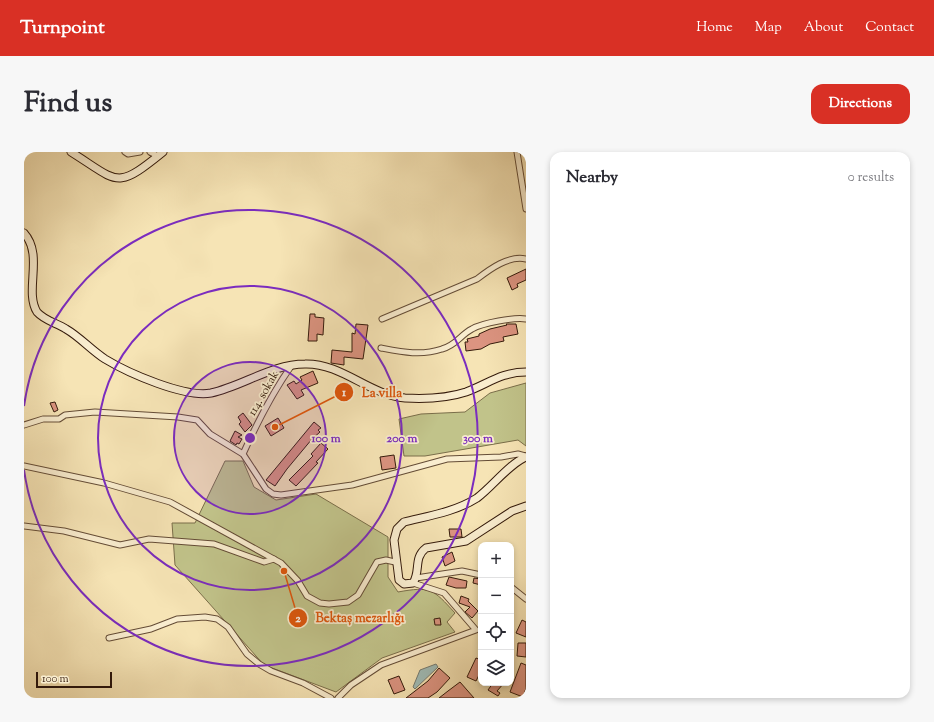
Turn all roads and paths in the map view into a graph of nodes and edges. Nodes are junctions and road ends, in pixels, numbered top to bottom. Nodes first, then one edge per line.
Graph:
1 (71, 152) edge
2 (125, 152) edge
3 (140, 152) edge
4 (150, 152) edge
5 (517, 152) edge
6 (161, 154) edge
7 (524, 170) edge
8 (526, 209) edge
9 (24, 234) edge
10 (526, 259) edge
11 (382, 319) dead end
12 (526, 319) edge
13 (381, 348) dead end
14 (292, 365) junction
15 (526, 372) edge
16 (24, 425) edge
17 (243, 454) junction
18 (526, 456) edge
19 (24, 466) edge
20 (526, 506) edge
21 (24, 526) edge
22 (274, 559) junction
23 (395, 562) junction
24 (478, 574) edge
25 (414, 580) junction
26 (514, 589) edge
27 (526, 599) edge
28 (109, 638) dead end
29 (331, 698) edge
30 (338, 698) edge

1 - 6 street
2 - 3 street
4 - 6 street
5 - 7 street
7 - 8 street
9 - 14 street
10 - 11 street
12 - 13 street
14 - 15 street
14 - 17 street, 114. sokak
16 - 17 street
17 - 18 street
18 - 23 street
19 - 22 street
20 - 25 street
21 - 22 street
22 - 23 street
23 - 25 street
24 - 25 street
25 - 30 street
26 - 27 street
28 - 29 street

